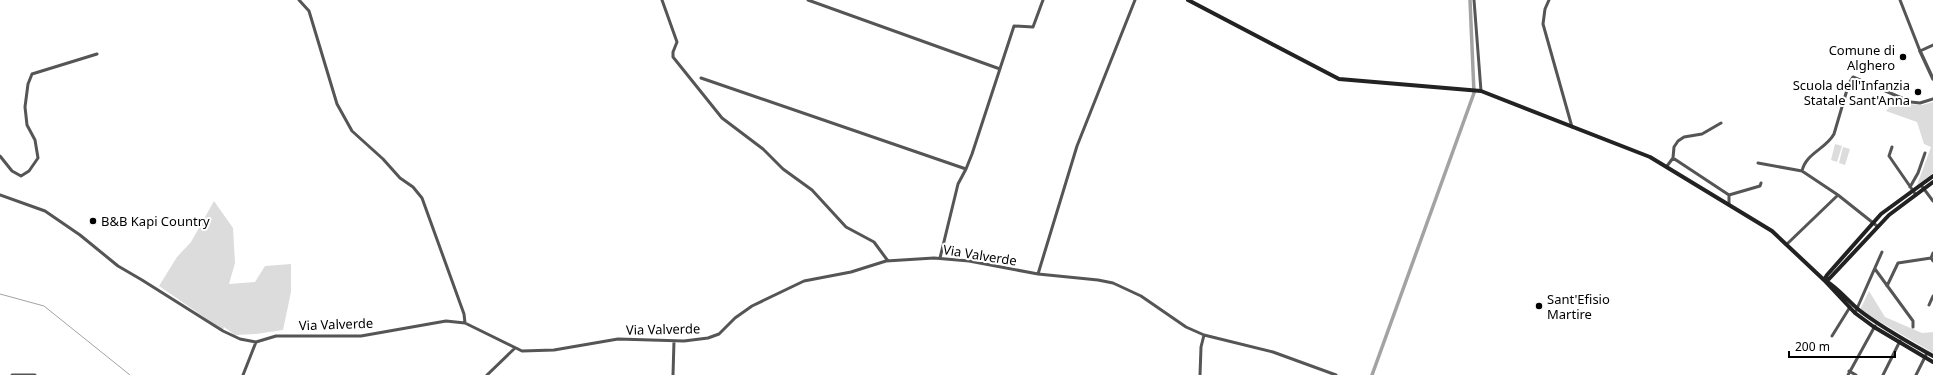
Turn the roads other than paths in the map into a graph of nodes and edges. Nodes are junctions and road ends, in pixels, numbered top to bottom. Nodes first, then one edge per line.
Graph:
1 (299, 0) edge
2 (662, 0) edge
3 (808, 0) edge
4 (1043, 0) edge
5 (1135, 0) edge
6 (1188, 0) edge
7 (1474, 0) edge
8 (1549, 0) edge
9 (1900, 0) edge
10 (1933, 45) edge
11 (1920, 51) junction
12 (97, 54) dead end
13 (1000, 69) junction
14 (701, 78) dead end
15 (1933, 79) edge
16 (1476, 90) junction
17 (1933, 99) edge
18 (1721, 123) dead end
19 (1572, 127) junction
20 (1892, 147) dead end
21 (1925, 153) dead end
22 (0, 156) edge
23 (1673, 158) junction
24 (1758, 163) dead end
25 (1667, 166) junction
26 (966, 169) junction
27 (1802, 171) junction
28 (1933, 176) edge
29 (1933, 182) edge
30 (1761, 183) dead end
31 (1923, 187) junction
32 (1913, 191) junction
33 (0, 195) edge
34 (1729, 195) junction
35 (1838, 195) junction
36 (1933, 201) edge
37 (1729, 205) junction
38 (1873, 223) junction
39 (1877, 226) junction
40 (1787, 244) junction
41 (1882, 252) dead end
42 (1933, 253) edge
43 (940, 258) junction
44 (1932, 259) edge
45 (888, 261) junction
46 (1875, 269) junction
47 (1038, 274) junction
48 (1824, 280) junction
49 (1887, 286) junction
50 (1933, 296) edge
51 (1929, 305) dead end
52 (1850, 307) junction
53 (1857, 311) junction
54 (465, 323) junction
55 (1875, 325) junction
56 (1913, 327) dead end
57 (1204, 335) junction
58 (1832, 336) dead end
59 (1901, 340) junction
60 (674, 341) junction
61 (256, 342) junction
62 (515, 348) junction
63 (1926, 355) junction
64 (1933, 356) edge
65 (1933, 362) edge
66 (1848, 373) edge
67 (12, 375) edge
68 (35, 375) edge
69 (243, 375) edge
70 (487, 375) edge
71 (673, 375) edge
72 (1200, 375) edge
73 (1336, 375) edge
74 (1856, 375) edge
75 (1883, 375) edge
76 (1916, 375) edge

1 - 54 street
2 - 45 street
3 - 13 street
4 - 13 street
5 - 47 street
6 - 16 main road
7 - 16 street
8 - 19 street
9 - 11 street
10 - 11 street
11 - 15 street
12 - 22 street
13 - 26 street
14 - 26 street
16 - 19 main road
17 - 27 street
18 - 23 street
19 - 25 main road
20 - 32 street
21 - 32 street
23 - 25 street
23 - 34 street
24 - 27 street
25 - 37 main road
26 - 43 street
27 - 35 street
28 - 31 main road
29 - 31 main road
30 - 34 street
31 - 32 main road
31 - 36 street
32 - 38 main road
32 - 39 main road
33 - 61 street, Via Valverde
34 - 37 street
35 - 38 street
35 - 40 street
37 - 40 main road
38 - 39 street
38 - 48 main road
39 - 48 main road
40 - 48 main road
41 - 46 street
42 - 44 street
43 - 45 street, Via Valverde
43 - 47 street, Via Valverde
44 - 49 street
45 - 60 street, Via Valverde
46 - 49 street
46 - 53 street
47 - 57 street, Via Valverde
48 - 52 main road
48 - 53 main road
49 - 56 street
50 - 51 street
52 - 53 main road
52 - 58 street
53 - 55 main road
54 - 61 street, Via Valverde
54 - 62 street, Via Valverde
55 - 59 main road
55 - 66 street
57 - 72 street
57 - 73 street, Via Valverde
59 - 63 main road
59 - 75 street
60 - 62 street, Via Valverde
60 - 71 street
61 - 69 street
62 - 70 street
63 - 64 main road
63 - 65 main road
63 - 76 street
66 - 74 street
67 - 68 street

